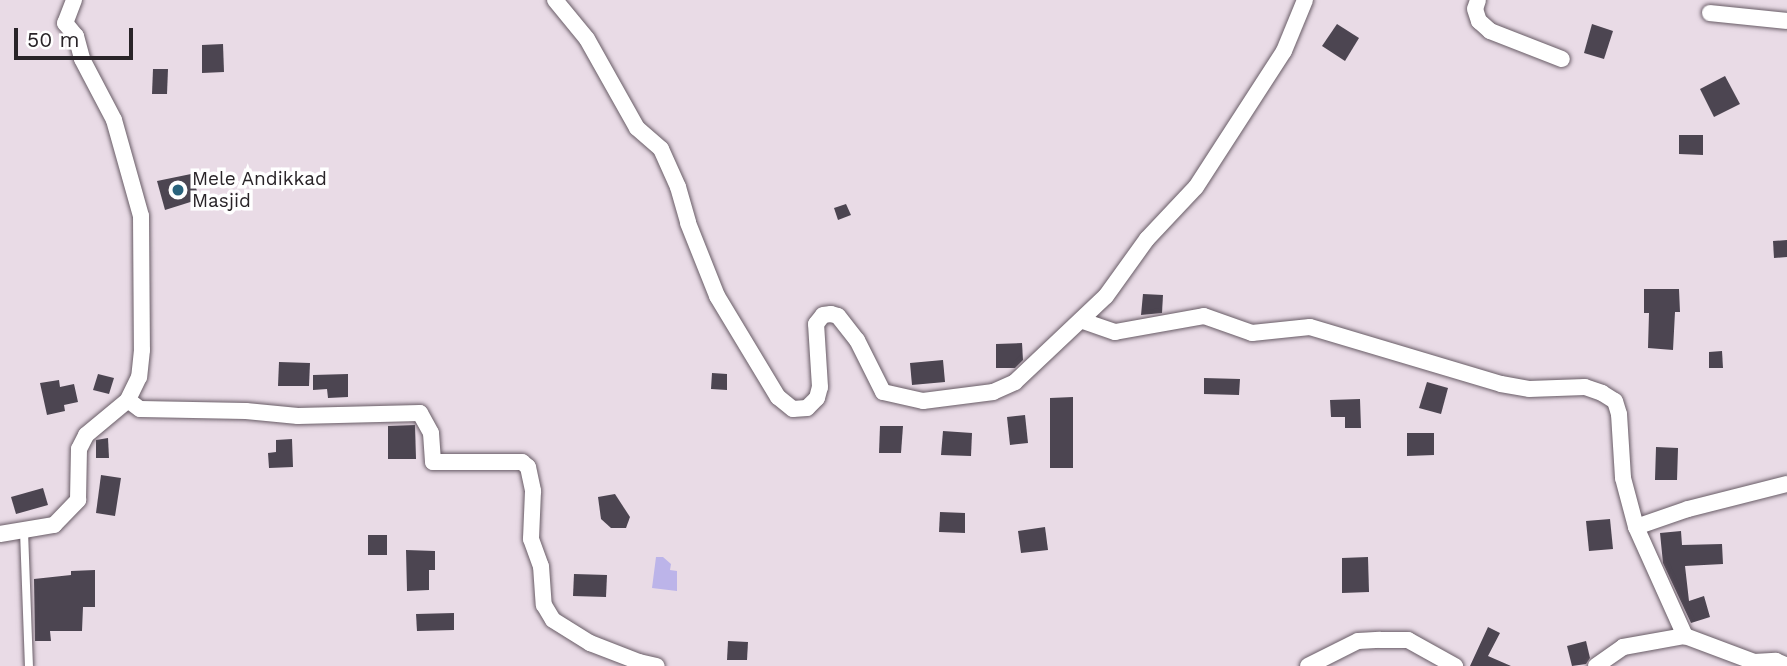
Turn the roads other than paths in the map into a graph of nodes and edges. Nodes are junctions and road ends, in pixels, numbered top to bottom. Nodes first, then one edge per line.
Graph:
1 (74, 0) edge
2 (555, 0) edge
3 (1306, 0) edge
4 (1478, 0) edge
5 (1710, 13) dead end
6 (1787, 21) edge
7 (1562, 59) dead end
8 (1083, 321) junction
9 (128, 400) junction
10 (1787, 484) edge
11 (1636, 527) junction
12 (24, 531) junction
13 (0, 534) edge
14 (1685, 636) junction
15 (29, 666) edge
16 (657, 666) edge
17 (1308, 666) edge
18 (1455, 666) edge
19 (1596, 666) edge
20 (1787, 666) edge

1 - 9 street
2 - 8 street
3 - 8 street
4 - 7 street
5 - 6 street
8 - 11 street
9 - 12 street
9 - 16 street
10 - 11 street
11 - 14 street
12 - 13 street
12 - 15 lane
14 - 19 street
14 - 20 street
17 - 18 street

